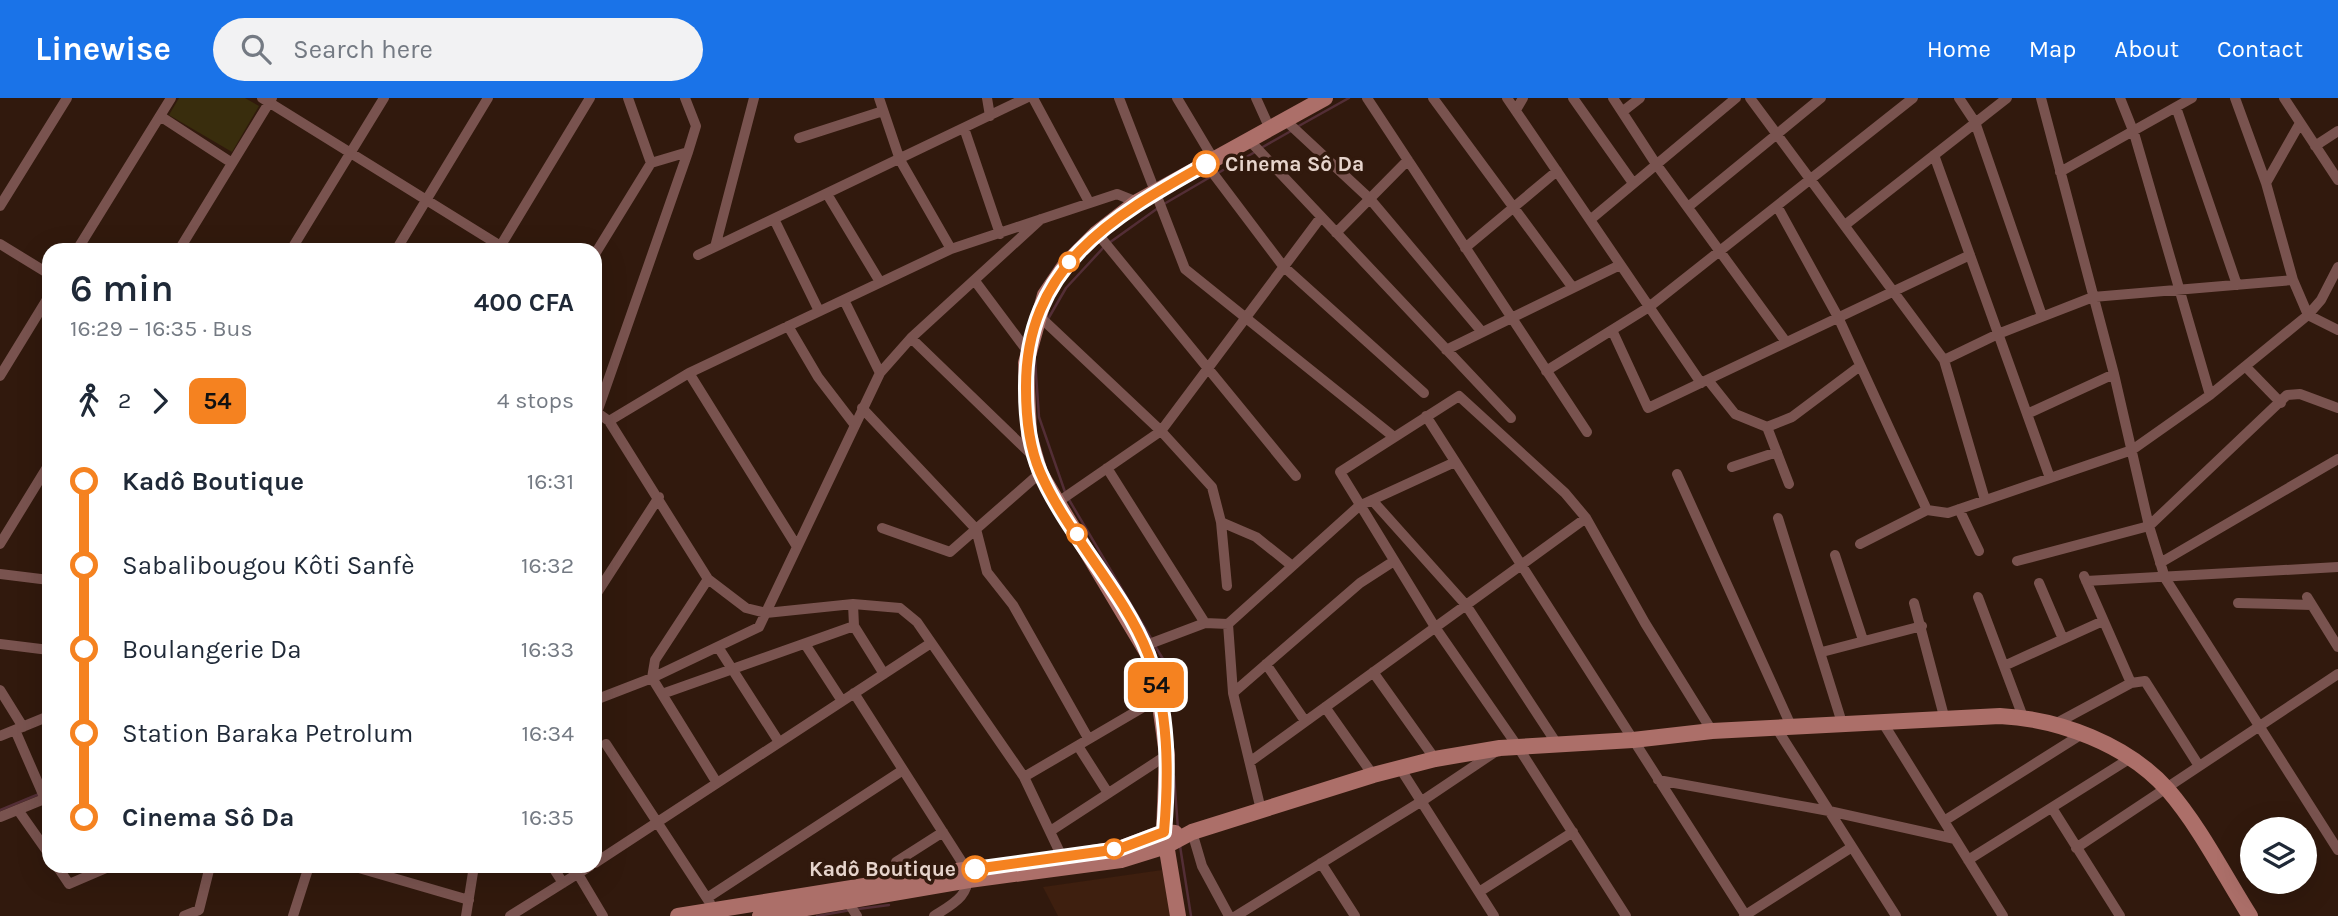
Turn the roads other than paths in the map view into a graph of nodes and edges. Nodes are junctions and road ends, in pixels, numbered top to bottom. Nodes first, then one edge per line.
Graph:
1 (67, 98) edge
2 (171, 98) edge
3 (384, 98) edge
4 (488, 98) edge
5 (590, 98) edge
6 (628, 98) edge
7 (685, 98) edge
8 (754, 98) edge
9 (879, 98) edge
10 (987, 98) edge
11 (1026, 98) edge
12 (1033, 98) edge
13 (1119, 98) edge
14 (1177, 98) edge
15 (1256, 98) edge
16 (1325, 98) edge
17 (1367, 98) edge
18 (1433, 98) edge
19 (1507, 98) edge
20 (1523, 98) edge
21 (1573, 98) edge
22 (1613, 98) edge
23 (1640, 98) edge
24 (1736, 98) edge
25 (1750, 98) edge
26 (1821, 98) edge
27 (1913, 98) edge
28 (1959, 98) edge
29 (2007, 98) edge
30 (2040, 98) edge
31 (2120, 98) edge
32 (2192, 98) edge
33 (2235, 98) edge
34 (2284, 98) edge
35 (268, 99) edge
36 (2176, 107) junction
37 (1516, 110) junction
38 (883, 111) junction
39 (1622, 112) junction
40 (160, 116) junction
41 (990, 116) junction
42 (1285, 120) junction
43 (1975, 122) junction
44 (2300, 123) junction
45 (964, 128) junction
46 (1270, 129) junction
47 (2338, 131) edge
48 (2134, 133) junction
49 (1777, 134) junction
50 (799, 138) dead end
51 (1249, 140) junction
52 (2315, 146) junction
53 (352, 151) junction
54 (688, 152) junction
55 (1934, 155) junction
56 (900, 160) junction
57 (1408, 160) junction
58 (1210, 162) junction
59 (232, 163) junction
60 (651, 163) junction
61 (1656, 164) junction
62 (1557, 171) junction
63 (2060, 172) junction
64 (1811, 179) junction
65 (2338, 180) edge
66 (1633, 183) junction
67 (2266, 183) junction
68 (1156, 192) junction
69 (827, 194) junction
70 (427, 198) junction
71 (1370, 199) junction
72 (1089, 202) junction
73 (1137, 202) junction
74 (0, 206) edge
75 (1513, 206) junction
76 (1777, 206) junction
77 (1688, 207) junction
78 (1321, 217) junction
79 (774, 219) junction
80 (1041, 219) junction
81 (1590, 220) junction
82 (1845, 225) junction
83 (1097, 233) junction
84 (1336, 233) junction
85 (1000, 234) junction
86 (81, 243) edge
87 (183, 243) edge
88 (296, 243) edge
89 (400, 243) edge
90 (493, 243) edge
91 (505, 243) edge
92 (602, 243) edge
93 (0, 244) edge
94 (715, 247) junction
95 (1465, 248) junction
96 (951, 249) junction
97 (1721, 250) junction
98 (698, 255) dead end
99 (1970, 255) junction
100 (1620, 265) junction
101 (1283, 266) junction
102 (2338, 267) edge
103 (42, 270) edge
104 (2293, 280) junction
105 (975, 281) junction
106 (880, 282) junction
107 (2237, 285) junction
108 (1573, 288) junction
109 (1893, 290) junction
110 (2180, 290) junction
111 (2093, 297) junction
112 (844, 300) junction
113 (42, 307) edge
114 (1650, 307) junction
115 (820, 311) junction
116 (1038, 315) junction
117 (2308, 315) junction
118 (1245, 316) junction
119 (2042, 316) junction
120 (1838, 317) junction
121 (1511, 318) junction
122 (788, 326) junction
123 (1612, 330) junction
124 (2338, 330) edge
125 (1482, 332) junction
126 (1998, 334) junction
127 (911, 338) junction
128 (1786, 342) junction
129 (1446, 350) junction
130 (1028, 352) junction
131 (1944, 360) junction
132 (1860, 366) junction
133 (2246, 367) junction
134 (1206, 370) junction
135 (1546, 371) junction
136 (689, 373) junction
137 (880, 373) junction
138 (2114, 374) junction
139 (0, 376) edge
140 (1704, 382) junction
141 (1424, 393) dead end
142 (2210, 395) junction
143 (602, 397) edge
144 (2281, 403) junction
145 (862, 408) junction
146 (2338, 408) edge
147 (2027, 414) junction
148 (1426, 416) junction
149 (602, 417) edge
150 (1511, 418) dead end
151 (609, 421) junction
152 (854, 424) junction
153 (1768, 427) junction
154 (1161, 431) junction
155 (1587, 432) dead end
156 (1394, 437) junction
157 (2132, 450) junction
158 (1777, 452) junction
159 (2338, 459) edge
160 (1455, 462) junction
161 (1038, 466) junction
162 (1732, 467) dead end
163 (1107, 468) junction
164 (1677, 474) dead end
165 (42, 475) edge
166 (1296, 476) dead end
167 (2050, 478) junction
168 (1789, 484) dead end
169 (659, 497) junction
170 (1372, 500) junction
171 (1985, 500) junction
172 (1058, 502) junction
173 (1359, 506) junction
174 (1959, 509) junction
175 (1927, 510) junction
176 (1586, 518) junction
177 (1778, 518) dead end
178 (1221, 522) junction
179 (2149, 526) junction
180 (882, 528) dead end
181 (976, 529) junction
182 (0, 544) edge
183 (1860, 544) dead end
184 (796, 545) junction
185 (1979, 551) dead end
186 (1835, 555) dead end
187 (1394, 561) junction
188 (2017, 561) dead end
189 (2160, 563) junction
190 (1291, 565) junction
191 (1521, 565) junction
192 (2338, 567) edge
193 (0, 574) edge
194 (2165, 578) junction
195 (42, 579) edge
196 (708, 579) junction
197 (2039, 583) dead end
198 (602, 585) edge
199 (1227, 586) dead end
200 (1978, 597) dead end
201 (1914, 603) dead end
202 (2238, 603) dead end
203 (853, 604) junction
204 (1466, 605) junction
205 (766, 613) junction
206 (2103, 621) junction
207 (1205, 623) junction
208 (1228, 624) junction
209 (854, 626) junction
210 (1922, 626) junction
211 (1434, 628) junction
212 (2063, 639) junction
213 (1863, 640) junction
214 (805, 643) junction
215 (931, 643) junction
216 (0, 645) edge
217 (1144, 646) junction
218 (718, 647) junction
219 (2338, 647) edge
220 (42, 649) edge
221 (1822, 652) junction
222 (1266, 664) junction
223 (2004, 666) junction
224 (732, 669) junction
225 (1373, 672) junction
226 (884, 674) junction
227 (2338, 674) edge
228 (652, 678) junction
229 (2131, 683) junction
230 (0, 690) edge
231 (854, 693) junction
232 (1233, 693) junction
233 (662, 694) junction
234 (602, 697) edge
235 (1159, 698) junction
236 (842, 701) junction
237 (1325, 707) junction
238 (2023, 717) junction
239 (42, 719) edge
240 (1945, 720) junction
241 (1305, 721) junction
242 (1883, 723) junction
243 (2055, 724) junction
244 (1843, 726) junction
245 (2258, 726) junction
246 (19, 728) junction
247 (1785, 729) junction
248 (1712, 731) junction
249 (2082, 734) junction
250 (0, 736) edge
251 (1088, 738) junction
252 (1633, 740) junction
253 (779, 742) junction
254 (606, 744) dead end
255 (1557, 744) junction
256 (1078, 746) junction
257 (1518, 747) junction
258 (1500, 748) junction
259 (1167, 755) junction
260 (1435, 759) junction
261 (2129, 759) junction
262 (1251, 761) junction
263 (2199, 766) junction
264 (1400, 768) junction
265 (903, 770) junction
266 (1373, 775) junction
267 (1024, 777) junction
268 (1658, 780) junction
269 (717, 783) junction
270 (42, 786) edge
271 (2166, 789) junction
272 (1108, 793) junction
273 (42, 800) edge
274 (1422, 801) junction
275 (2052, 808) junction
276 (18, 810) junction
277 (1261, 810) junction
278 (1829, 811) junction
279 (0, 817) edge
280 (1944, 821) junction
281 (657, 822) junction
282 (1052, 830) junction
283 (943, 832) junction
284 (1573, 832) junction
285 (1190, 833) junction
286 (1165, 839) junction
287 (1955, 839) junction
288 (42, 844) edge
289 (1852, 847) junction
290 (2076, 848) junction
291 (2338, 850) edge
292 (1062, 857) junction
293 (602, 858) edge
294 (1968, 860) junction
295 (896, 862) dead end
296 (1321, 863) junction
297 (62, 873) edge
298 (95, 873) edge
299 (208, 873) edge
300 (307, 873) edge
301 (376, 873) edge
302 (473, 873) edge
303 (557, 873) edge
304 (578, 874) joint
305 (968, 875) junction
306 (563, 883) junction
307 (1479, 892) junction
308 (469, 900) junction
309 (849, 903) edge
310 (713, 908) edge
311 (184, 916) edge
312 (293, 916) edge
313 (466, 916) edge
314 (510, 916) edge
315 (603, 916) edge
316 (678, 916) edge
317 (760, 916) edge
318 (934, 916) edge
319 (1178, 916) edge
320 (1229, 916) edge
321 (1236, 916) edge
322 (1355, 916) edge
323 (1494, 916) edge
324 (1626, 916) edge
325 (1745, 916) edge
326 (1895, 916) edge
327 (2003, 916) edge
328 (2120, 916) edge
329 (2250, 916) edge

1 - 74 street
2 - 40 street
3 - 53 street
4 - 70 street
5 - 91 street
6 - 60 street
7 - 54 street
8 - 94 street
9 - 38 street
10 - 41 street
11 - 41 street
12 - 72 street
13 - 68 street
14 - 58 street
15 - 46 street
16 - 42 main road
17 - 57 street
18 - 75 street
19 - 37 street
20 - 37 street
21 - 66 street
22 - 39 street
23 - 39 street
24 - 61 street
25 - 49 street
26 - 49 street
27 - 64 street
28 - 43 street
29 - 43 street
30 - 63 street
31 - 48 street
32 - 36 street
33 - 67 street
34 - 44 street
35 - 53 street
35 - 59 street
36 - 48 street
36 - 107 street
37 - 62 street
38 - 50 street
38 - 56 street
39 - 61 street
40 - 59 street
40 - 86 street
41 - 45 street
42 - 46 main road
42 - 71 street
43 - 55 street
43 - 119 street
44 - 52 street
44 - 67 street
45 - 56 street
45 - 85 street
46 - 51 main road
47 - 52 street
48 - 63 street
48 - 110 street
49 - 64 street
49 - 77 street
51 - 58 main road
51 - 78 street
52 - 65 street
53 - 70 street
53 - 88 street
54 - 60 street
54 - 143 street
55 - 82 street
55 - 99 street
56 - 69 street
56 - 96 street
57 - 71 street
57 - 95 street
58 - 68 main road
58 - 101 street
59 - 87 street
60 - 92 street
61 - 66 street
61 - 77 street
62 - 75 street
62 - 81 street
63 - 111 street
64 - 76 street
64 - 82 street
66 - 81 street
67 - 104 street
68 - 73 main road
68 - 118 street
69 - 79 street
69 - 106 street
70 - 89 street
70 - 90 street
71 - 84 street
71 - 125 street
72 - 73 street
72 - 80 street
73 - 83 main road
75 - 95 street
75 - 108 street
76 - 97 street
76 - 120 street
77 - 97 street
78 - 84 street
78 - 101 street
79 - 94 street
79 - 115 street
80 - 85 street
80 - 105 street
81 - 100 street
82 - 109 street
83 - 116 main road
83 - 134 street
84 - 129 street
85 - 96 street
93 - 103 street
94 - 98 street
95 - 121 street
96 - 106 street
97 - 114 street
97 - 128 street
99 - 109 street
99 - 126 street
100 - 108 street
100 - 114 street
101 - 118 street
101 - 141 street
102 - 117 street
104 - 107 street
104 - 117 street
105 - 127 street
105 - 130 street
106 - 112 street
107 - 110 street
108 - 121 street
109 - 120 street
109 - 131 street
110 - 111 street
110 - 142 street
111 - 119 street
111 - 138 street
112 - 115 street
112 - 137 street
113 - 139 street
114 - 123 street
114 - 140 street
115 - 122 street
116 - 130 main road
116 - 154 street
117 - 124 street
117 - 133 street
118 - 134 street
118 - 156 street
119 - 126 street
120 - 128 street
120 - 132 street
121 - 125 street
121 - 135 street
122 - 136 street
122 - 152 street
123 - 135 street
123 - 140 street
125 - 129 street
126 - 131 street
126 - 147 street
127 - 137 street
127 - 161 street
128 - 140 street
129 - 150 street
130 - 161 main road
131 - 171 street
132 - 153 street
132 - 175 street
133 - 142 street
133 - 144 street
134 - 154 street
134 - 166 street
135 - 155 street
136 - 151 street
136 - 184 street
137 - 145 street
138 - 147 street
138 - 157 street
140 - 153 street
142 - 157 street
144 - 146 street
144 - 179 street
145 - 152 street
145 - 181 street
147 - 167 street
148 - 156 street
148 - 160 street
148 - 176 street
149 - 151 street
151 - 169 street
152 - 184 street
153 - 158 street
154 - 163 street
154 - 178 street
156 - 173 street
157 - 167 street
157 - 179 street
158 - 162 street
158 - 168 street
159 - 189 street
160 - 170 street
160 - 191 street
161 - 172 main road
161 - 181 street
163 - 172 street
163 - 207 street
164 - 247 street
165 - 182 street
167 - 171 street
169 - 196 street
169 - 198 street
170 - 173 street
170 - 204 street
171 - 174 street
172 - 217 main road
173 - 187 street
173 - 190 street
174 - 175 street
174 - 185 street
175 - 183 street
176 - 191 street
176 - 248 street
177 - 221 street
178 - 190 street
178 - 199 street
179 - 188 street
179 - 189 street
180 - 181 street
181 - 251 street
184 - 205 street
186 - 213 street
187 - 211 street
187 - 222 street
189 - 194 street
190 - 208 street
191 - 204 street
191 - 252 street
192 - 194 street
193 - 195 street
194 - 206 street
194 - 245 street
196 - 205 street
196 - 228 street
197 - 212 street
200 - 223 street
201 - 210 street
202 - 219 street
203 - 205 street
203 - 209 street
203 - 215 street
204 - 211 street
204 - 255 street
205 - 218 street
206 - 212 street
206 - 229 street
207 - 208 street
207 - 217 street
208 - 232 street
209 - 214 street
209 - 226 street
210 - 213 street
210 - 240 street
211 - 225 street
211 - 257 street
212 - 223 street
213 - 221 street
214 - 224 street
214 - 236 street
215 - 226 street
215 - 267 street
216 - 220 street
217 - 235 main road
218 - 224 street
218 - 228 street
221 - 244 street
222 - 232 street
222 - 241 street
223 - 238 street
224 - 233 street
224 - 253 street
225 - 237 street
225 - 260 street
226 - 231 street
227 - 245 street
228 - 233 street
228 - 234 street
229 - 243 street
229 - 263 street
230 - 246 street
231 - 236 street
231 - 265 street
232 - 262 street
233 - 269 street
235 - 251 street
235 - 259 main road
236 - 253 street
237 - 241 street
237 - 266 street
238 - 240 main road
238 - 243 main road
239 - 246 street
240 - 242 main road
241 - 262 street
242 - 244 main road
242 - 280 street
243 - 249 main road
244 - 247 main road
245 - 263 street
245 - 291 street
246 - 250 street
246 - 270 street
247 - 248 main road
247 - 278 street
248 - 252 main road
249 - 261 main road
249 - 280 street
251 - 256 street
252 - 255 main road
252 - 268 street
253 - 269 street
254 - 281 street
255 - 257 main road
256 - 267 street
256 - 272 street
257 - 258 main road
257 - 284 street
258 - 260 main road
258 - 274 street
259 - 272 street
259 - 286 main road
260 - 264 main road
261 - 271 main road
261 - 275 street
262 - 277 street
263 - 271 street
264 - 266 main road
264 - 274 street
265 - 283 street
265 - 310 street
266 - 277 main road
267 - 282 street
268 - 278 street
268 - 325 street
269 - 281 street
271 - 290 street
271 - 329 main road
272 - 282 street
273 - 276 street
274 - 296 street
274 - 307 street
275 - 290 street
275 - 294 street
276 - 279 street
276 - 288 street
277 - 285 main road
278 - 287 street
278 - 289 street
280 - 287 street
281 - 293 street
281 - 310 street
282 - 292 street
283 - 295 street
283 - 305 street
284 - 307 street
284 - 324 street
285 - 286 main road
285 - 320 street
286 - 292 main road
286 - 305 main road
286 - 319 main road
287 - 294 street
289 - 325 street
289 - 326 street
290 - 328 street
292 - 305 main road
294 - 327 street
296 - 321 street
296 - 322 street
297 - 298 street
299 - 311 street
300 - 312 street
301 - 308 street
302 - 308 street
303 - 306 street
304 - 306 street
304 - 315 street
305 - 309 main road
305 - 318 street
306 - 314 street
307 - 323 street
308 - 313 street
309 - 310 main road
309 - 317 main road
310 - 316 main road

